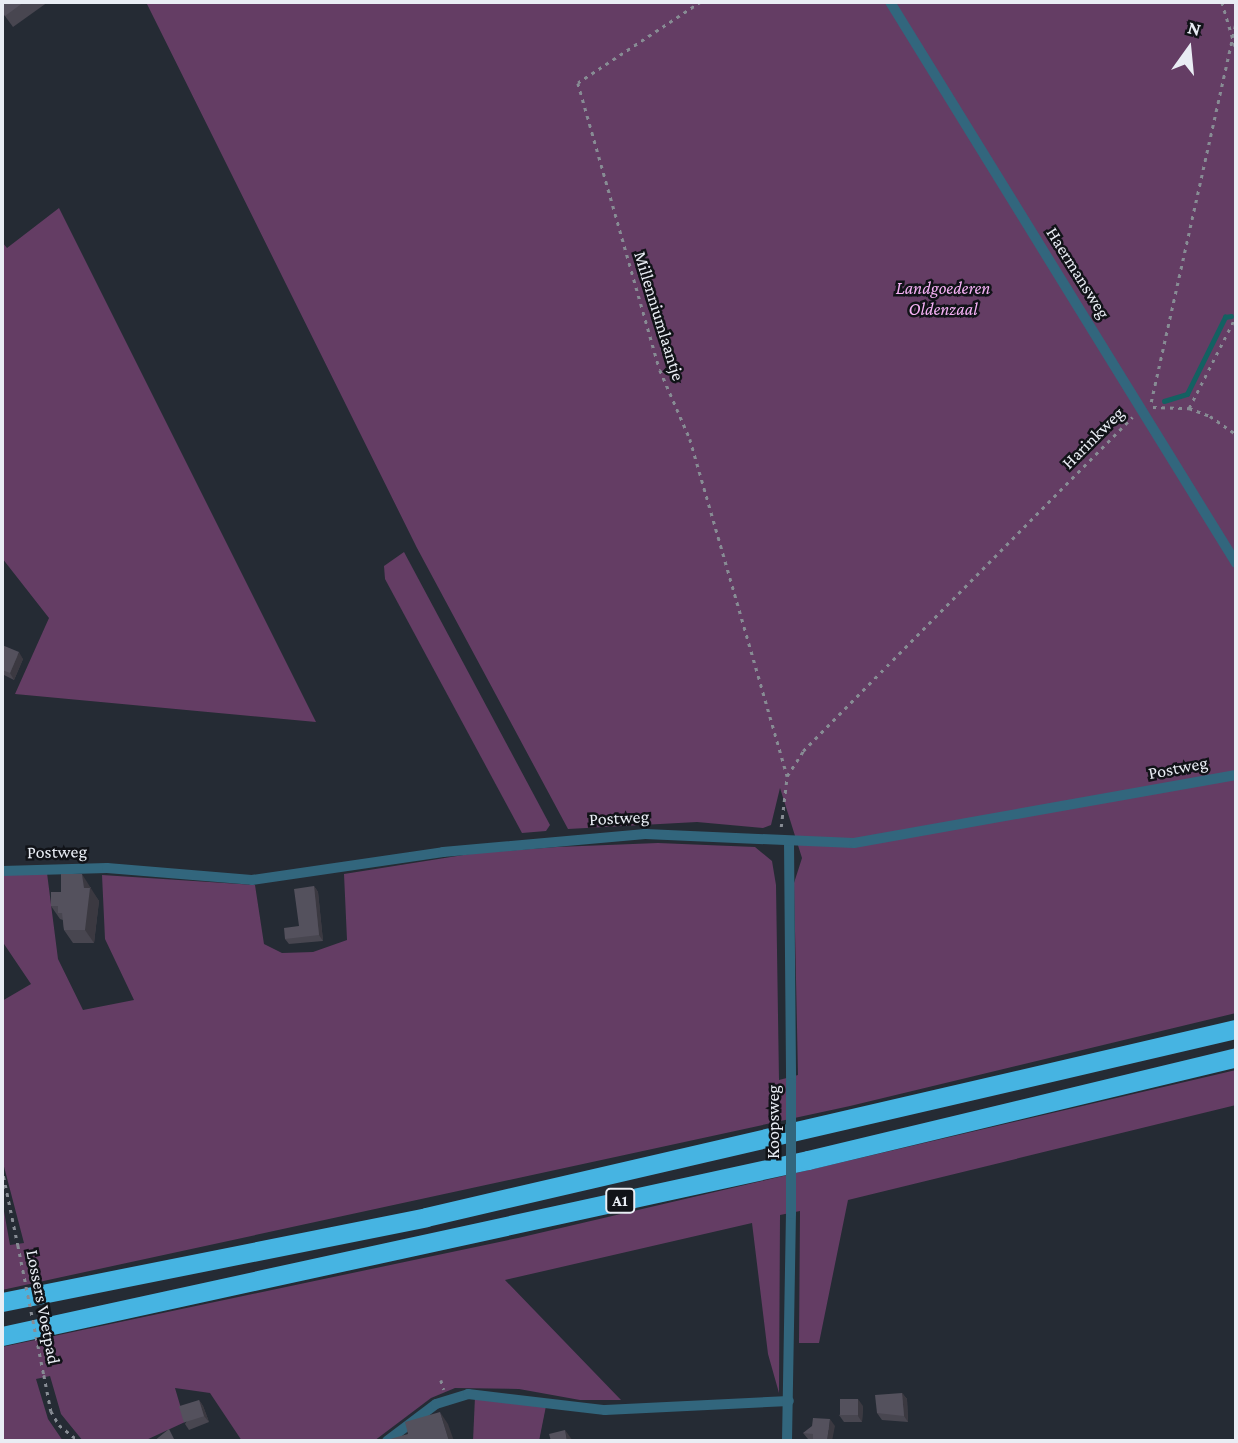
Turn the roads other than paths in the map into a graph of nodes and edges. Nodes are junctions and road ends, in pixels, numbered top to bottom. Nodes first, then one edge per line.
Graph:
1 (890, 2) edge
2 (1236, 563) edge
3 (1236, 775) edge
4 (784, 841) junction
5 (2, 871) edge
6 (1236, 1029) edge
7 (1236, 1057) edge
8 (2, 1302) edge
9 (2, 1336) edge
10 (789, 1401) junction
11 (387, 1441) edge
12 (787, 1441) edge

1 - 2 street, Haermansweg
3 - 4 street, Postweg
4 - 5 street, Postweg
4 - 10 street, Koopsweg, bridge
6 - 8 highway, A1
7 - 9 highway, A1
10 - 11 street
10 - 12 street, Koopsweg

